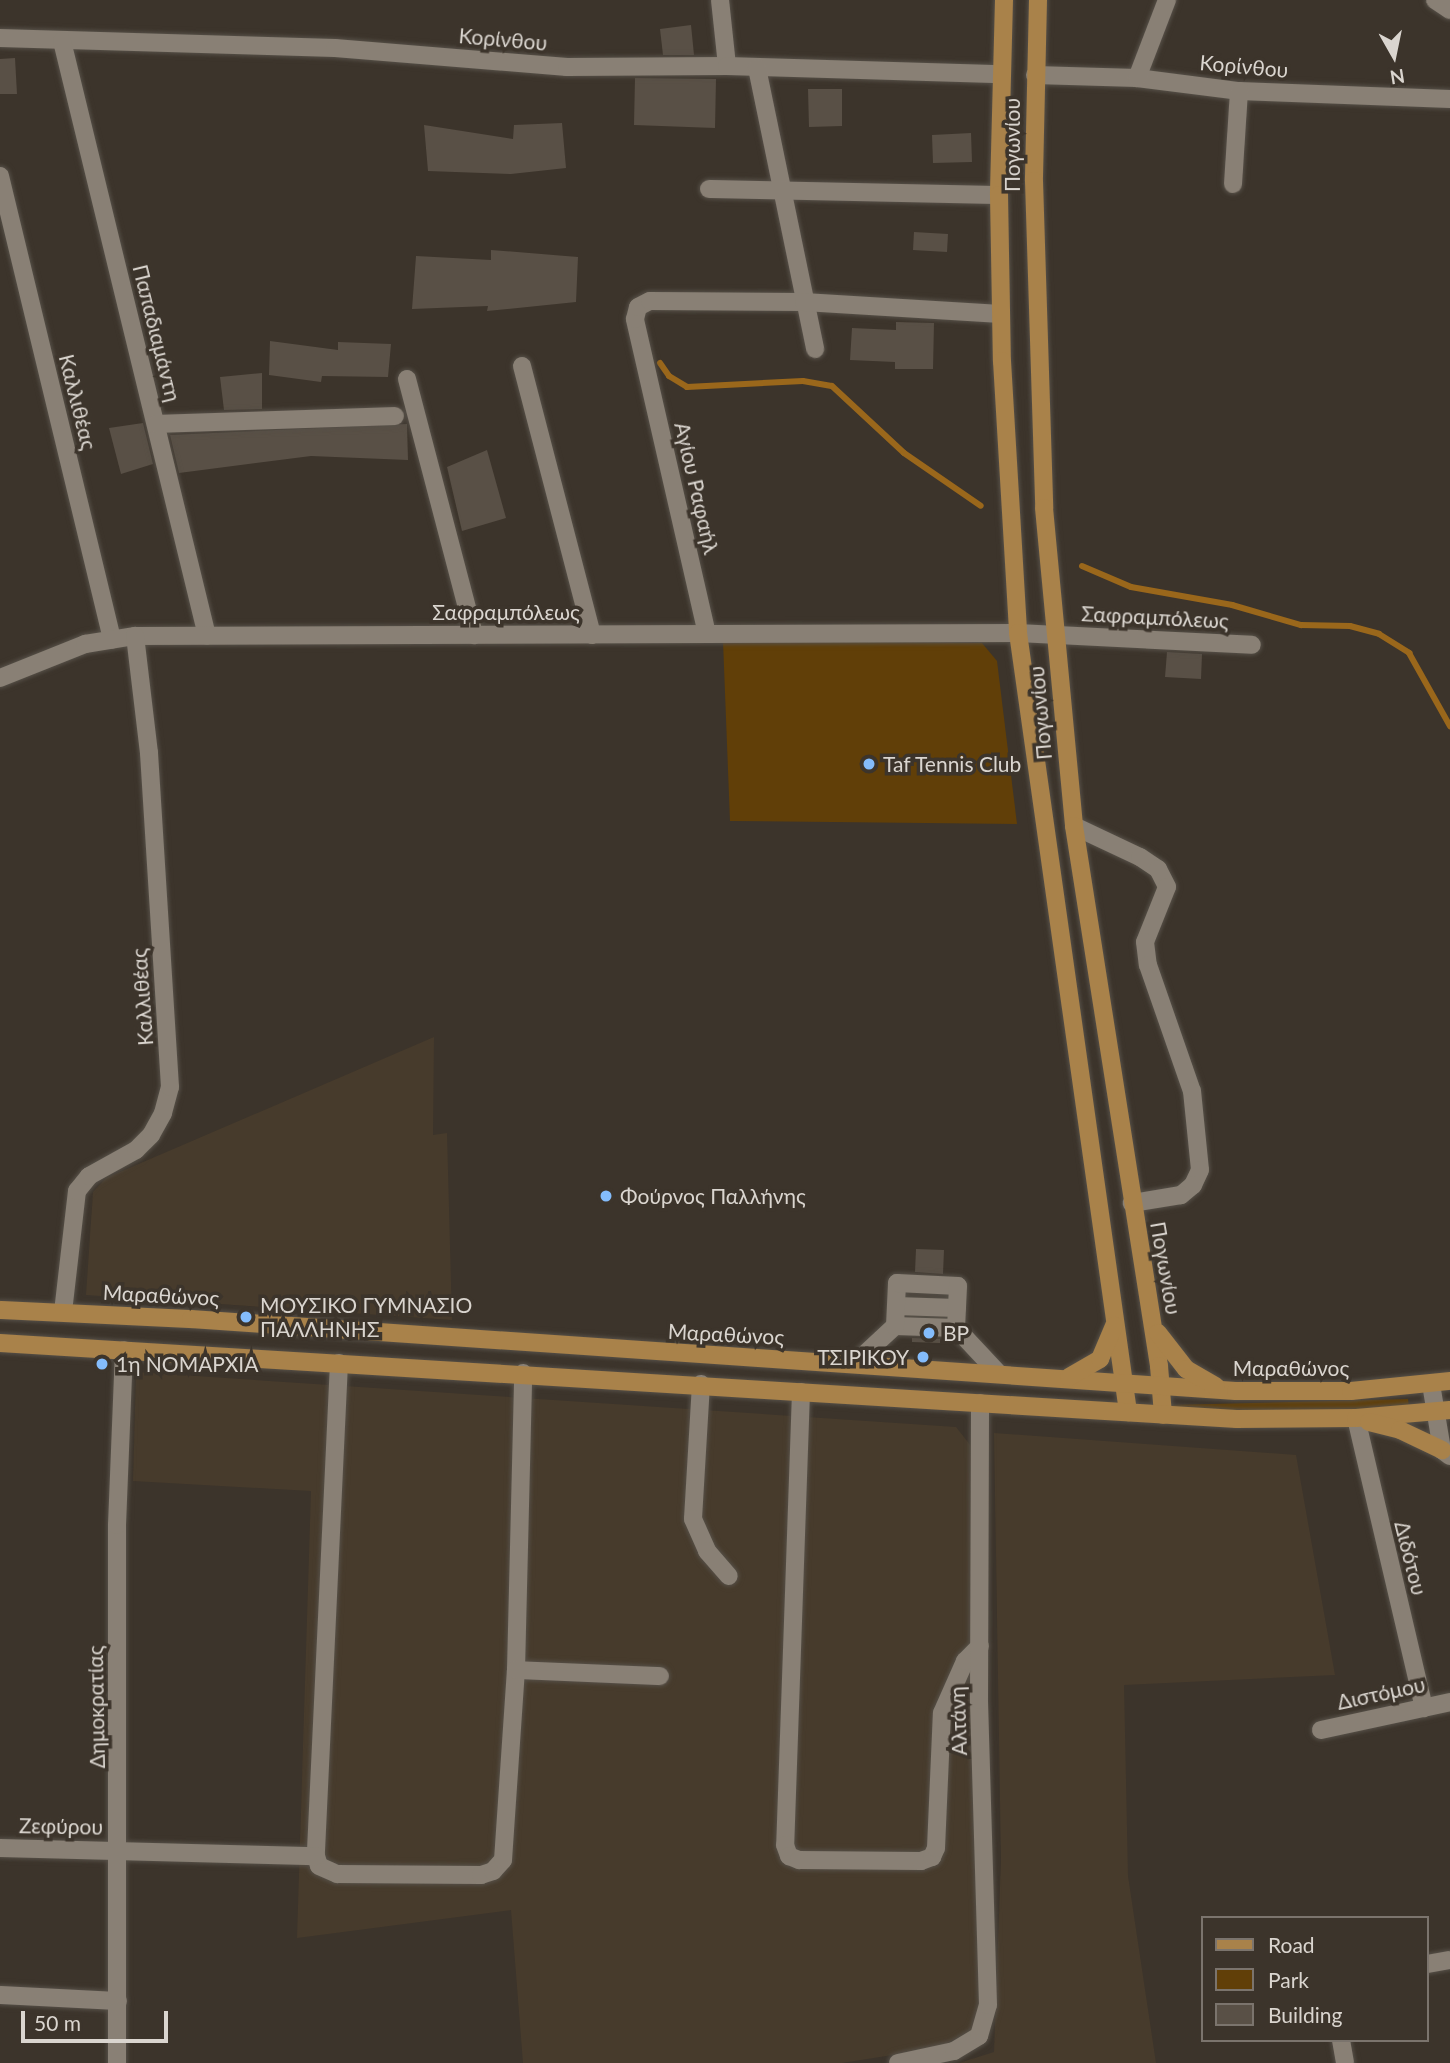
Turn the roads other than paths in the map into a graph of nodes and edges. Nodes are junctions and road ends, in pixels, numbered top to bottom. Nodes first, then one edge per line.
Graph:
1 (720, 0) edge
2 (1004, 0) edge
3 (1038, 0) edge
4 (1167, 0) edge
5 (1435, 0) edge
6 (1450, 10) edge
7 (0, 38) edge
8 (62, 41) junction
9 (727, 66) junction
10 (757, 68) junction
11 (1002, 74) junction
12 (1035, 75) junction
13 (1137, 78) junction
14 (1239, 91) junction
15 (1450, 99) edge
16 (0, 176) edge
17 (1233, 184) dead end
18 (709, 189) dead end
19 (781, 190) junction
20 (999, 195) junction
21 (804, 302) junction
22 (1001, 314) junction
23 (815, 349) dead end
24 (522, 366) dead end
25 (407, 379) dead end
26 (395, 416) dead end
27 (156, 424) junction
28 (1018, 633) junction
29 (707, 634) junction
30 (474, 635) junction
31 (593, 635) junction
32 (1056, 635) junction
33 (135, 636) junction
34 (207, 636) junction
35 (112, 640) junction
36 (1252, 645) dead end
37 (0, 678) edge
38 (1074, 826) junction
39 (1132, 1203) junction
40 (0, 1310) edge
41 (62, 1312) junction
42 (1116, 1312) junction
43 (1152, 1323) junction
44 (895, 1326) junction
45 (956, 1328) junction
46 (0, 1343) edge
47 (124, 1350) junction
48 (339, 1363) junction
49 (854, 1364) junction
50 (523, 1373) junction
51 (999, 1374) junction
52 (1065, 1378) junction
53 (1450, 1381) edge
54 (1125, 1382) junction
55 (701, 1384) junction
56 (1430, 1384) junction
57 (1161, 1386) junction
58 (1236, 1391) junction
59 (801, 1392) junction
60 (980, 1403) junction
61 (1442, 1411) edge
62 (1128, 1412) junction
63 (1163, 1415) junction
64 (1356, 1418) junction
65 (1446, 1453) edge
66 (729, 1576) dead end
67 (979, 1646) junction
68 (516, 1670) junction
69 (660, 1676) dead end
70 (1450, 1702) edge
71 (1424, 1708) junction
72 (1321, 1730) dead end
73 (0, 1847) edge
74 (121, 1850) junction
75 (316, 1856) junction
76 (1450, 1960) edge
77 (1429, 1964) edge
78 (0, 1995) edge
79 (118, 2001) junction
80 (1341, 2042) edge
81 (117, 2063) edge
82 (898, 2063) edge
83 (1345, 2063) edge

1 - 9 street
2 - 11 main road, Πογωνίου
3 - 12 main road, Πογωνίου
4 - 13 street
5 - 6 street
7 - 8 street, Κορίνθου
8 - 9 street, Κορίνθου
8 - 27 street, Παπαδιαμάντη
9 - 10 street, Κορίνθου
10 - 11 street, Κορίνθου
10 - 19 street
11 - 20 main road, Πογωνίου
12 - 13 street, Κορίνθου
12 - 32 main road, Πογωνίου
13 - 14 street, Κορίνθου
14 - 15 street, Κορίνθου
14 - 17 street
16 - 35 street, Καλλιθέας
18 - 19 street
19 - 20 street
19 - 21 street
20 - 22 main road, Πογωνίου
21 - 22 street
21 - 23 street
21 - 29 street, Αγίου Ραφαήλ
22 - 28 main road, Πογωνίου
24 - 31 street
25 - 30 street
26 - 27 street
27 - 34 street, Παπαδιαμάντη
28 - 29 street, Σαφραμπόλεως
28 - 32 street, Σαφραμπόλεως
28 - 42 main road, Πογωνίου
29 - 31 street, Σαφραμπόλεως
30 - 31 street, Σαφραμπόλεως
30 - 34 street, Σαφραμπόλεως
32 - 36 street, Σαφραμπόλεως
32 - 38 main road, Πογωνίου
33 - 34 street, Σαφραμπόλεως
33 - 35 street, Σαφραμπόλεως
33 - 41 street, Καλλιθέας
35 - 37 street, Σαφραμπόλεως
38 - 39 main road, Πογωνίου
38 - 39 street
39 - 43 main road, Πογωνίου
40 - 41 main road, Μαραθώνος
41 - 49 main road, Μαραθώνος
42 - 52 main road
42 - 54 main road, Πογωνίου
43 - 57 main road, Πογωνίου
43 - 58 main road
44 - 45 street
44 - 45 street
44 - 49 street
45 - 51 street
46 - 47 main road
47 - 48 main road
47 - 74 street, Δημοκρατίας
48 - 50 main road
48 - 75 street
49 - 51 main road, Μαραθώνος
50 - 55 main road
50 - 68 street
51 - 52 main road, Μαραθώνος
52 - 54 main road, Μαραθώνος
53 - 56 main road, Μαραθώνος
54 - 57 main road, Μαραθώνος
54 - 62 main road, Πογωνίου
55 - 59 main road
55 - 66 street
56 - 58 main road, Μαραθώνος
56 - 61 street
57 - 58 main road, Μαραθώνος
57 - 63 main road, Πογωνίου
59 - 60 main road
59 - 67 street
60 - 62 main road
60 - 67 street, Αλτάνη
61 - 64 main road
61 - 65 street
62 - 63 main road
63 - 64 main road
64 - 65 main road
64 - 71 street, Διδότου
67 - 82 street, Αλτάνη
68 - 69 street
68 - 75 street
70 - 71 street, Διστόμου
71 - 72 street, Διστόμου
73 - 74 street, Ζεφύρου
74 - 75 street, Ζεφύρου
74 - 79 street, Δημοκρατίας
76 - 77 street
78 - 79 street
79 - 81 street, Δημοκρατίας
80 - 83 street

